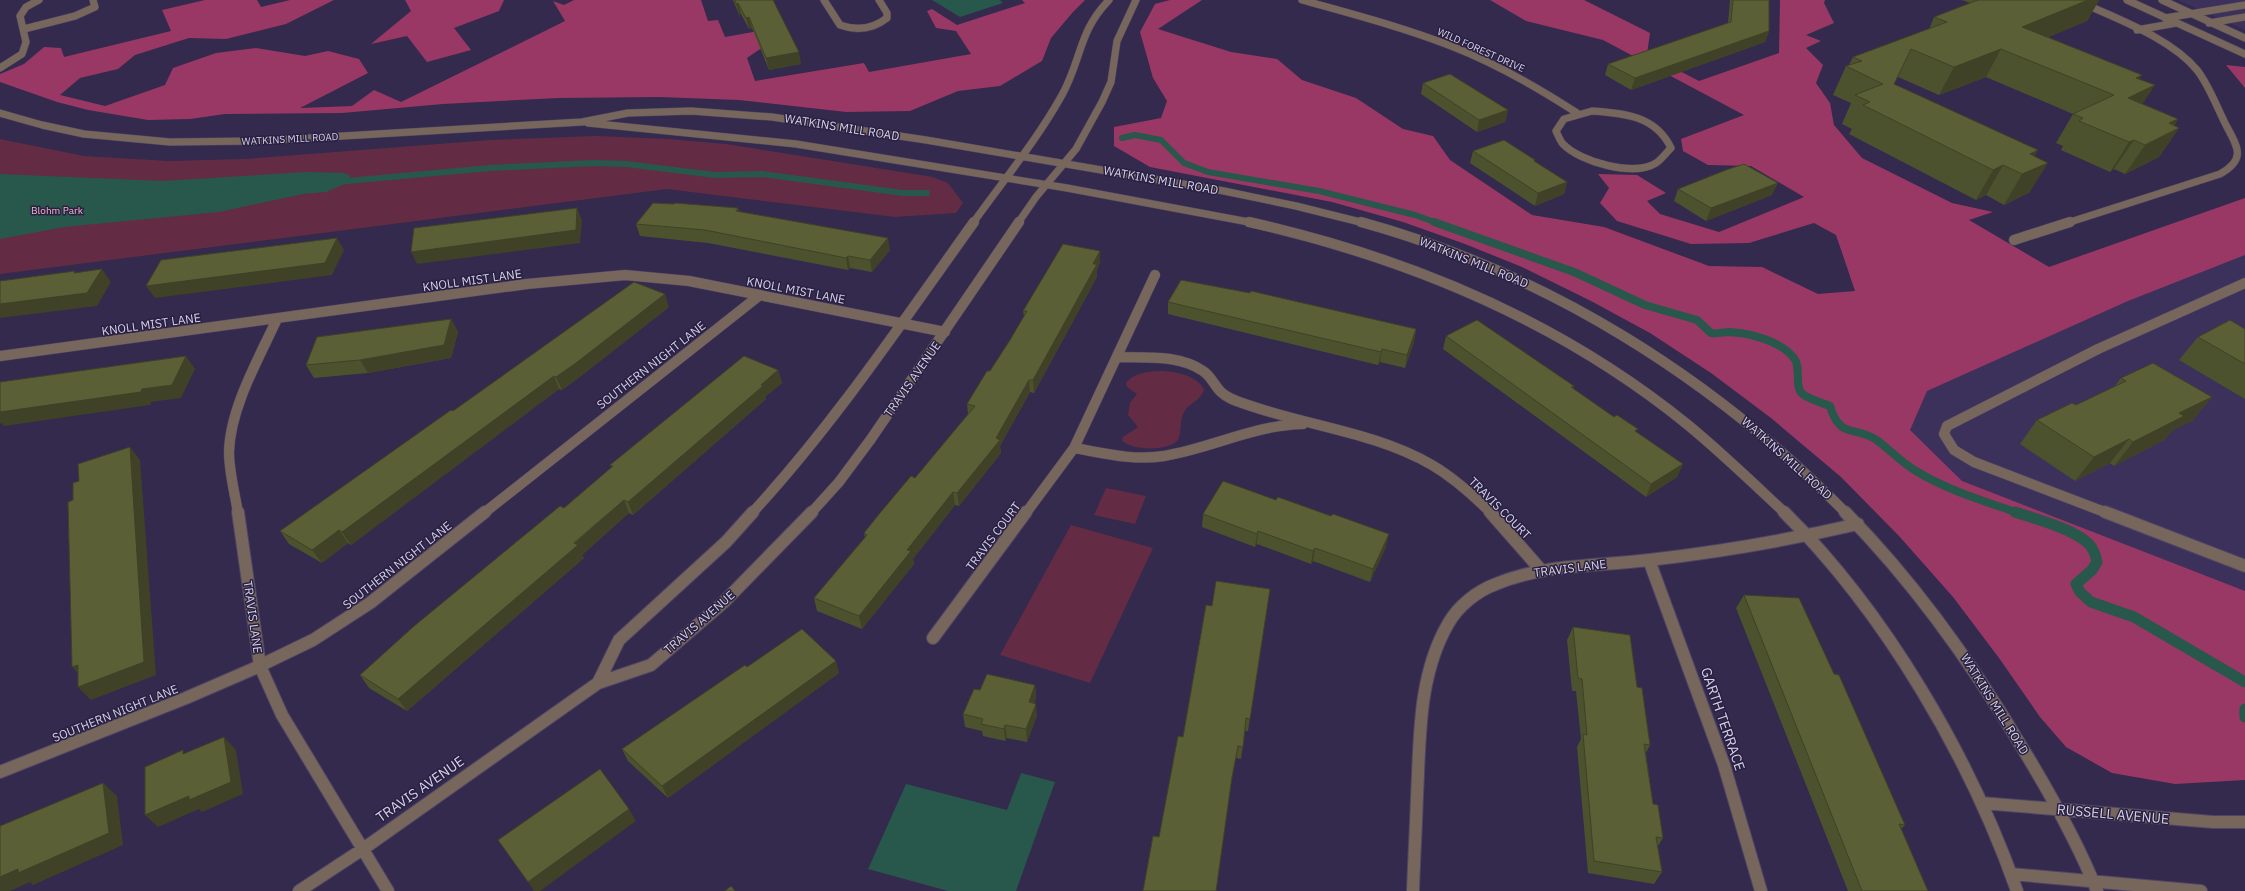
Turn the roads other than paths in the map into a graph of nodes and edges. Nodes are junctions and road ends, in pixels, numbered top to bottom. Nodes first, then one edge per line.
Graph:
1 (39, 0) edge
2 (93, 0) edge
3 (824, 0) edge
4 (878, 0) edge
5 (1109, 0) edge
6 (1136, 0) edge
7 (1302, 0) edge
8 (2076, 0) edge
9 (2127, 0) edge
10 (2162, 0) edge
11 (2245, 5) edge
12 (2190, 14) junction
13 (2245, 17) edge
14 (2165, 18) junction
15 (2177, 23) junction
16 (2210, 23) junction
17 (2186, 28) junction
18 (24, 29) junction
19 (2137, 30) junction
20 (2245, 38) edge
21 (2245, 54) edge
22 (0, 68) edge
23 (0, 113) edge
24 (1576, 113) junction
25 (582, 122) junction
26 (1021, 156) junction
27 (1063, 164) junction
28 (1004, 177) junction
29 (1046, 184) junction
30 (2014, 240) dead end
31 (1155, 275) dead end
32 (2245, 283) edge
33 (760, 295) junction
34 (277, 319) junction
35 (901, 322) junction
36 (945, 332) junction
37 (0, 356) edge
38 (1117, 357) junction
39 (1325, 427) junction
40 (1074, 448) junction
41 (1858, 524) junction
42 (1806, 536) junction
43 (1649, 560) junction
44 (2245, 566) edge
45 (1541, 570) junction
46 (933, 638) dead end
47 (260, 666) junction
48 (598, 682) junction
49 (0, 772) edge
50 (1982, 803) junction
51 (2059, 810) junction
52 (2245, 822) edge
53 (363, 849) junction
54 (2011, 874) junction
55 (2095, 887) edge
56 (299, 891) edge
57 (388, 891) edge
58 (1413, 891) edge
59 (1761, 891) edge
60 (2017, 891) edge
61 (2201, 891) edge

1 - 18 street
2 - 18 street
3 - 4 street
5 - 26 street, TRAVIS AVENUE
6 - 27 street, TRAVIS AVENUE
7 - 24 street, WILD FOREST DRIVE
8 - 19 street
9 - 14 street
10 - 12 street
11 - 12 street
12 - 14 street
12 - 16 street
13 - 16 street
14 - 15 street
15 - 17 street
15 - 19 street
16 - 17 street
16 - 20 street
17 - 21 street
18 - 22 street
19 - 30 street
23 - 25 street, WATKINS MILL ROAD
24 - 24 street
25 - 26 street, WATKINS MILL ROAD
25 - 28 street, WATKINS MILL ROAD
26 - 27 street, WATKINS MILL ROAD
26 - 28 street, TRAVIS AVENUE
27 - 29 street, TRAVIS AVENUE
27 - 41 street, WATKINS MILL ROAD
28 - 29 street, WATKINS MILL ROAD
28 - 35 street, TRAVIS AVENUE
29 - 36 street, TRAVIS AVENUE
29 - 42 street, WATKINS MILL ROAD
31 - 38 street, TRAVIS COURT
32 - 44 street
33 - 34 street, KNOLL MIST LANE
33 - 35 street, KNOLL MIST LANE
33 - 47 street, SOUTHERN NIGHT LANE
34 - 37 street, KNOLL MIST LANE
34 - 47 street, TRAVIS LANE
35 - 36 street, KNOLL MIST LANE
35 - 48 street, TRAVIS AVENUE
36 - 48 street, TRAVIS AVENUE
38 - 39 street, TRAVIS COURT
38 - 40 street, TRAVIS COURT
39 - 40 street, TRAVIS COURT
39 - 45 street, TRAVIS COURT
40 - 46 street, TRAVIS COURT
41 - 42 street, TRAVIS LANE
41 - 51 street, WATKINS MILL ROAD
42 - 43 street, TRAVIS LANE
42 - 50 street, WATKINS MILL ROAD
43 - 45 street, TRAVIS LANE
43 - 59 street, GARTH TERRACE
45 - 58 street, TRAVIS LANE
47 - 49 street, SOUTHERN NIGHT LANE
47 - 53 street, TRAVIS LANE
48 - 53 street, TRAVIS AVENUE
50 - 51 street, RUSSELL AVENUE
50 - 54 street, WATKINS MILL ROAD
51 - 52 street, RUSSELL AVENUE
51 - 55 street, WATKINS MILL ROAD
53 - 56 street, TRAVIS AVENUE
53 - 57 street, TRAVIS LANE
54 - 55 street
54 - 60 street, WATKINS MILL ROAD
55 - 61 street

